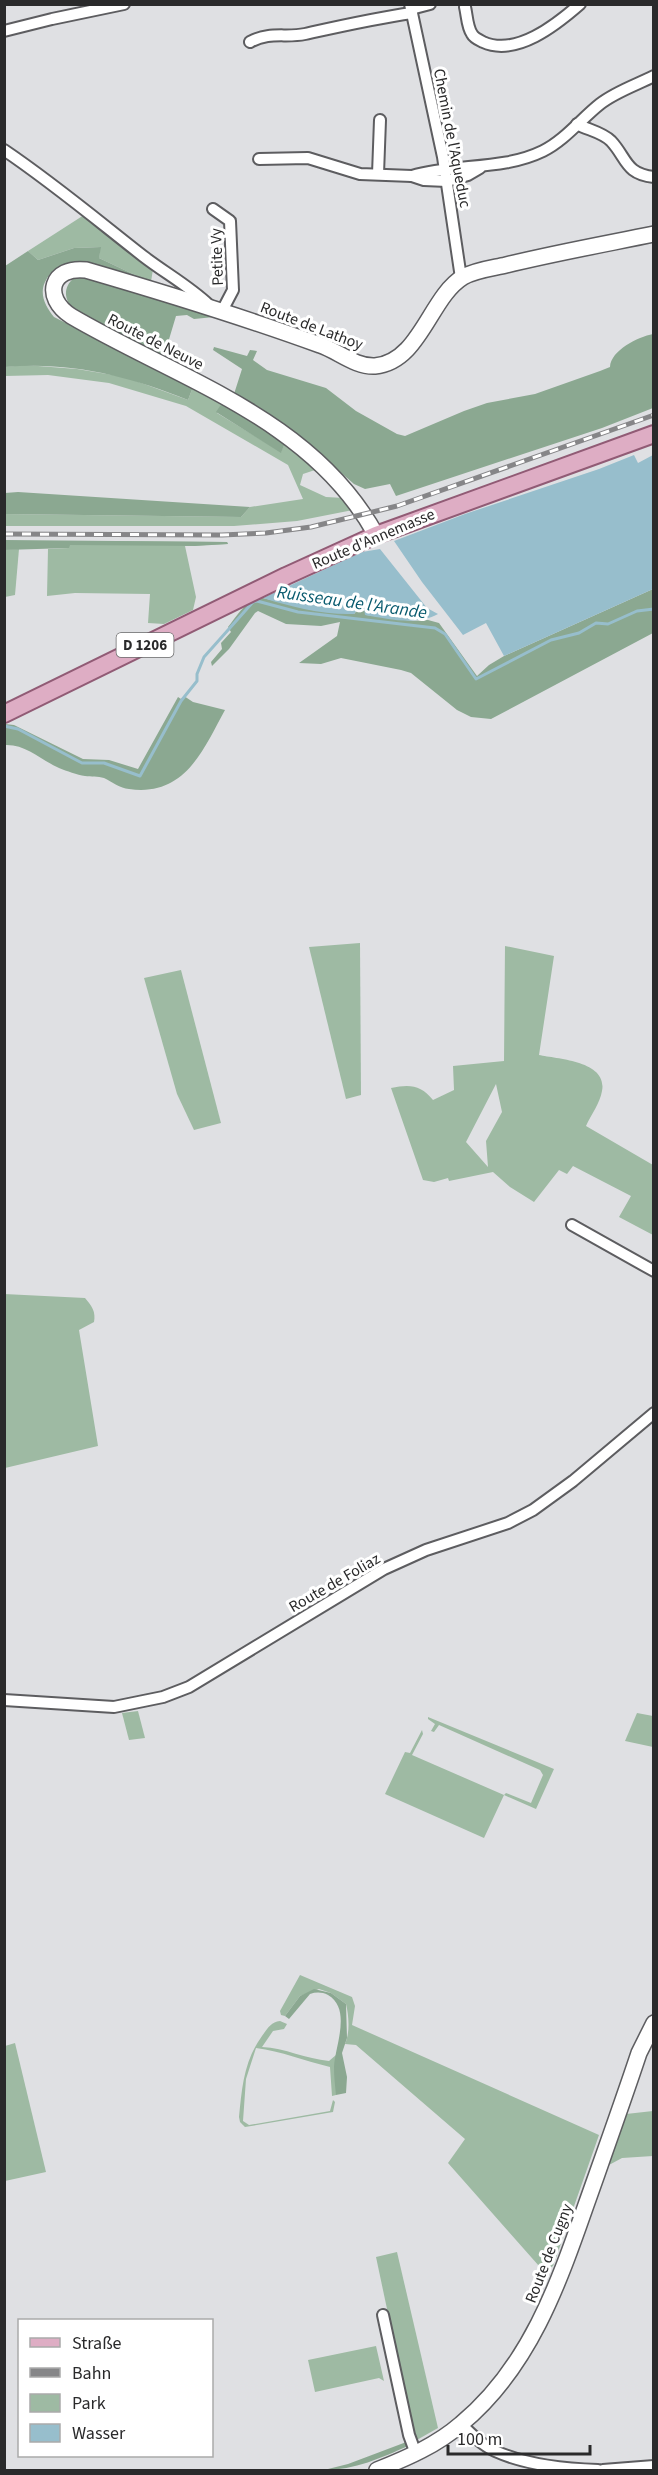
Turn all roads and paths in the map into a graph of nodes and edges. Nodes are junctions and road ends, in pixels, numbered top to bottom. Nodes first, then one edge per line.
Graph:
1 (124, 4) edge
2 (430, 4) edge
3 (579, 4) edge
4 (464, 5) edge
5 (411, 9) edge
6 (4, 31) edge
7 (250, 42) dead end
8 (654, 76) edge
9 (380, 120) dead end
10 (577, 124) junction
11 (4, 150) edge
12 (259, 159) dead end
13 (378, 174) junction
14 (446, 176) junction
15 (654, 177) edge
16 (213, 209) dead end
17 (654, 234) edge
18 (461, 278) junction
19 (217, 309) junction
20 (654, 434) edge
21 (376, 535) junction
22 (4, 714) edge
23 (572, 1225) dead end
24 (654, 1271) edge
25 (654, 1413) edge
26 (4, 1700) edge
27 (654, 2023) edge
28 (383, 2315) dead end
29 (461, 2424) junction
30 (416, 2454) junction
31 (654, 2466) edge
32 (377, 2470) edge
33 (598, 2470) edge
34 (603, 2470) edge

1 - 6 street
2 - 5 street
3 - 4 street
5 - 7 street
5 - 14 street, Chemin de l'Aqueduc
8 - 10 street
9 - 13 street
10 - 14 street
10 - 15 street
11 - 19 street, Route de Lathoy
12 - 13 street
13 - 14 street
14 - 18 street, Chemin de l'Aqueduc
16 - 19 street, Petite Vy
17 - 18 street
18 - 19 street, Route de Lathoy
19 - 21 street, Route de Neuve
20 - 21 main road, Route d'Annemasse / D 1206
21 - 22 main road, Route d'Annemasse / D 1206
23 - 24 street
25 - 26 street, Route de Foliaz
27 - 29 street, Route de Cugny
28 - 30 street
29 - 30 street, Route de Cugny
29 - 33 street
30 - 32 street, Route de Cugny
31 - 34 street

